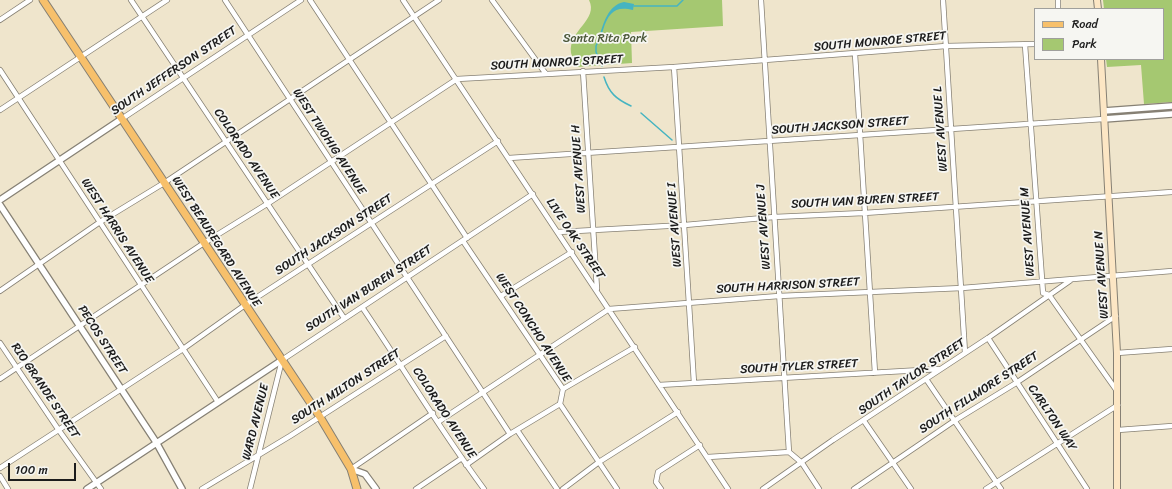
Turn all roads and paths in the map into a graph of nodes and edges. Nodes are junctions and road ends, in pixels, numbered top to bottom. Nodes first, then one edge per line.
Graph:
1 (30, 0) edge
2 (43, 0) edge
3 (131, 0) edge
4 (166, 0) edge
5 (225, 0) edge
6 (301, 0) edge
7 (310, 0) edge
8 (403, 0) edge
9 (439, 0) edge
10 (492, 0) edge
11 (761, 0) edge
12 (943, 0) edge
13 (142, 16) junction
14 (413, 16) junction
15 (0, 20) edge
16 (248, 34) junction
17 (1034, 44) edge
18 (1025, 45) junction
19 (946, 46) junction
20 (855, 54) junction
21 (80, 57) junction
22 (349, 59) junction
23 (764, 60) junction
24 (1101, 60) edge
25 (674, 67) junction
26 (0, 70) edge
27 (583, 71) junction
28 (546, 74) junction
29 (184, 79) junction
30 (457, 79) junction
31 (18, 98) junction
32 (290, 99) junction
33 (1172, 106) edge
34 (0, 110) edge
35 (1104, 111) junction
36 (1172, 114) edge
37 (123, 118) junction
38 (1104, 119) junction
39 (390, 122) junction
40 (1031, 123) junction
41 (952, 130) junction
42 (860, 136) junction
43 (226, 142) junction
44 (498, 142) junction
45 (768, 142) junction
46 (680, 147) junction
47 (588, 153) junction
48 (509, 158) junction
49 (59, 160) junction
50 (330, 163) junction
51 (164, 183) junction
52 (433, 185) junction
53 (1172, 192) edge
54 (533, 194) junction
55 (1108, 198) junction
56 (0, 200) edge
57 (1036, 202) junction
58 (267, 204) junction
59 (0, 205) edge
60 (956, 207) junction
61 (864, 213) junction
62 (774, 217) junction
63 (100, 222) junction
64 (371, 225) junction
65 (685, 225) junction
66 (593, 230) junction
67 (558, 232) junction
68 (467, 238) junction
69 (463, 241) junction
70 (204, 243) junction
71 (572, 252) junction
72 (40, 265) junction
73 (309, 265) junction
74 (1172, 271) edge
75 (1113, 276) junction
76 (406, 278) junction
77 (1071, 280) junction
78 (1042, 282) junction
79 (141, 285) junction
80 (962, 288) junction
81 (597, 290) junction
82 (0, 291) edge
83 (871, 292) junction
84 (1049, 295) junction
85 (501, 296) junction
86 (779, 296) junction
87 (690, 302) junction
88 (245, 305) junction
89 (362, 307) junction
90 (609, 309) junction
91 (1116, 316) junction
92 (344, 318) junction
93 (80, 326) junction
94 (446, 336) junction
95 (988, 338) junction
96 (1079, 339) junction
97 (0, 342) edge
98 (635, 347) junction
99 (183, 349) junction
100 (1172, 349) edge
101 (965, 353) junction
102 (1117, 353) junction
103 (540, 354) junction
104 (282, 360) junction
105 (401, 364) junction
106 (17, 368) junction
107 (940, 369) junction
108 (875, 373) junction
109 (0, 379) edge
110 (785, 379) junction
111 (926, 379) junction
112 (694, 383) junction
113 (1016, 383) junction
114 (659, 385) junction
115 (121, 388) junction
116 (563, 389) junction
117 (1118, 392) junction
118 (484, 393) junction
119 (218, 402) junction
120 (560, 404) junction
121 (1118, 405) junction
122 (678, 412) junction
123 (433, 413) junction
124 (320, 417) junction
125 (864, 421) junction
126 (954, 421) junction
127 (438, 422) junction
128 (1172, 426) edge
129 (58, 429) junction
130 (518, 430) junction
131 (1118, 430) junction
132 (510, 434) junction
133 (156, 442) junction
134 (1058, 444) junction
135 (700, 445) junction
136 (789, 452) junction
137 (258, 456) junction
138 (708, 457) junction
139 (462, 458) junction
140 (599, 462) junction
141 (894, 462) junction
142 (802, 463) junction
143 (466, 465) junction
144 (0, 468) edge
145 (351, 469) junction
146 (0, 476) edge
147 (996, 482) junction
148 (96, 483) junction
149 (8, 489) edge
150 (87, 489) edge
151 (101, 489) edge
152 (182, 489) edge
153 (202, 489) edge
154 (250, 489) edge
155 (357, 489) edge
156 (376, 489) edge
157 (416, 489) edge
158 (484, 489) edge
159 (556, 489) edge
160 (563, 489) edge
161 (617, 489) edge
162 (661, 489) edge
163 (728, 489) edge
164 (763, 489) edge
165 (819, 489) edge
166 (854, 489) edge
167 (912, 489) edge
168 (986, 489) edge
169 (1001, 489) edge
170 (1087, 489) edge
171 (1117, 489) edge

1 - 15 street
2 - 21 main road, WEST BEAUREGARD AVENUE
3 - 13 street, COLORADO AVENUE
4 - 13 street
5 - 16 street, WEST TWOHIG AVENUE
6 - 16 street, SOUTH JEFFERSON STREET
7 - 22 street
8 - 14 street, LIVE OAK STREET
9 - 14 street
10 - 28 street
11 - 23 street, WEST AVENUE J
12 - 19 street, WEST AVENUE L
13 - 21 street
13 - 29 street, COLORADO AVENUE
14 - 22 street
14 - 30 street, LIVE OAK STREET
16 - 29 street, SOUTH JEFFERSON STREET
16 - 32 street, WEST TWOHIG AVENUE
17 - 18 street, SOUTH MONROE STREET
18 - 19 street, SOUTH MONROE STREET
18 - 40 street, WEST AVENUE M
19 - 20 street, SOUTH MONROE STREET
19 - 41 street, WEST AVENUE L
20 - 23 street, SOUTH MONROE STREET
20 - 42 street
21 - 31 street
21 - 37 main road, WEST BEAUREGARD AVENUE
22 - 32 street
22 - 39 street
23 - 25 street, SOUTH MONROE STREET
23 - 45 street, WEST AVENUE J
24 - 35 main road, WEST AVENUE N
25 - 27 street, SOUTH MONROE STREET
25 - 46 street, WEST AVENUE I
26 - 31 street, WEST HARRIS AVENUE
27 - 28 street, SOUTH MONROE STREET
27 - 47 street, WEST AVENUE H
28 - 30 street, SOUTH MONROE STREET
29 - 37 street, SOUTH JEFFERSON STREET
29 - 43 street, COLORADO AVENUE
30 - 39 street, SOUTH MONROE STREET
30 - 44 street, LIVE OAK STREET
31 - 34 street
31 - 49 street, WEST HARRIS AVENUE
32 - 43 street
32 - 50 street, WEST TWOHIG AVENUE
33 - 35 street
35 - 38 main road, WEST AVENUE N
36 - 38 street, SOUTH JACKSON STREET
37 - 49 street, SOUTH JEFFERSON STREET
37 - 51 main road, WEST BEAUREGARD AVENUE
38 - 40 street, SOUTH JACKSON STREET
38 - 55 main road, WEST AVENUE N
39 - 50 street, SOUTH MONROE STREET
39 - 52 street
40 - 41 street, SOUTH JACKSON STREET
40 - 57 street, WEST AVENUE M
41 - 42 street, SOUTH JACKSON STREET
41 - 60 street, WEST AVENUE L
42 - 45 street, SOUTH JACKSON STREET
42 - 61 street
43 - 51 street
43 - 58 street, COLORADO AVENUE
44 - 48 street, LIVE OAK STREET
44 - 52 street, SOUTH JACKSON STREET
45 - 46 street, SOUTH JACKSON STREET
45 - 62 street, WEST AVENUE J
46 - 47 street, SOUTH JACKSON STREET
46 - 65 street, WEST AVENUE I
47 - 48 street, SOUTH JACKSON STREET
47 - 66 street, WEST AVENUE H
48 - 54 street, LIVE OAK STREET
49 - 56 street, SOUTH JEFFERSON STREET
49 - 63 street, WEST HARRIS AVENUE
50 - 58 street, SOUTH MONROE STREET
50 - 64 street, WEST TWOHIG AVENUE
51 - 63 street
51 - 70 main road, WEST BEAUREGARD AVENUE
52 - 64 street, SOUTH JACKSON STREET
52 - 68 street
53 - 55 street, SOUTH VAN BUREN STREET
54 - 67 street, LIVE OAK STREET
54 - 68 street, SOUTH VAN BUREN STREET
55 - 57 street, SOUTH VAN BUREN STREET
55 - 75 main road, WEST AVENUE N
57 - 60 street, SOUTH VAN BUREN STREET
57 - 78 street, WEST AVENUE M
58 - 70 street, SOUTH MONROE STREET
58 - 73 street, COLORADO AVENUE
59 - 72 street, PECOS STREET
60 - 61 street, SOUTH VAN BUREN STREET
60 - 80 street, WEST AVENUE L
61 - 62 street, SOUTH VAN BUREN STREET
61 - 83 street
62 - 65 street, SOUTH VAN BUREN STREET
62 - 86 street, WEST AVENUE J
63 - 72 street
63 - 79 street, WEST HARRIS AVENUE
64 - 73 street, SOUTH JACKSON STREET
64 - 76 street, WEST TWOHIG AVENUE
65 - 66 street, SOUTH VAN BUREN STREET
65 - 87 street, WEST AVENUE I
66 - 67 street, SOUTH VAN BUREN STREET
66 - 81 street, WEST AVENUE H
67 - 71 street, LIVE OAK STREET
68 - 69 street, SOUTH VAN BUREN STREET
69 - 76 street, SOUTH VAN BUREN STREET
69 - 85 street, WEST CONCHO AVENUE
70 - 79 street, SOUTH MONROE STREET
70 - 88 main road, WEST BEAUREGARD AVENUE
71 - 81 street, LIVE OAK STREET
71 - 85 street
72 - 82 street
72 - 93 street, PECOS STREET
73 - 88 street, SOUTH JACKSON STREET
73 - 92 street, COLORADO AVENUE
74 - 75 street, SOUTH HARRISON STREET
75 - 77 street, SOUTH HARRISON STREET
75 - 91 main road, WEST AVENUE N
76 - 89 street, SOUTH VAN BUREN STREET
76 - 94 street, WEST TWOHIG AVENUE
77 - 78 street, SOUTH HARRISON STREET
77 - 84 street, SOUTH TAYLOR STREET
78 - 80 street, SOUTH HARRISON STREET
78 - 84 street, WEST AVENUE M
79 - 93 street, SOUTH MONROE STREET
79 - 99 street, WEST HARRIS AVENUE
80 - 83 street, SOUTH HARRISON STREET
80 - 101 street, WEST AVENUE L
81 - 90 street, LIVE OAK STREET
83 - 86 street, SOUTH HARRISON STREET
83 - 108 street
84 - 95 street, SOUTH TAYLOR STREET
84 - 96 street, WEST AVENUE M
85 - 103 street, WEST CONCHO AVENUE
86 - 87 street, SOUTH HARRISON STREET
86 - 110 street, WEST AVENUE J
87 - 90 street, SOUTH HARRISON STREET
87 - 112 street, WEST AVENUE I
88 - 99 street, SOUTH JACKSON STREET
88 - 104 main road, WEST BEAUREGARD AVENUE
89 - 92 street, SOUTH VAN BUREN STREET
89 - 105 street, COLORADO AVENUE
90 - 98 street, LIVE OAK STREET
90 - 103 street, SOUTH HARRISON STREET
91 - 96 street, SOUTH FILLMORE STREET
91 - 102 main road, WEST AVENUE N
92 - 104 street, SOUTH VAN BUREN STREET
93 - 106 street, SOUTH MONROE STREET
93 - 115 street, PECOS STREET
94 - 105 street, SOUTH MILTON STREET
94 - 118 street, WEST TWOHIG AVENUE
95 - 101 street, SOUTH TAYLOR STREET
95 - 113 street, CARLTON WAY
96 - 113 street, SOUTH FILLMORE STREET
96 - 117 street, WEST AVENUE M
97 - 106 street, RIO GRANDE STREET
98 - 114 street, LIVE OAK STREET
98 - 116 street
99 - 115 street, SOUTH JACKSON STREET
99 - 119 street, WEST HARRIS AVENUE
100 - 102 street
101 - 107 street, SOUTH TAYLOR STREET
102 - 117 main road, WEST AVENUE N
103 - 116 street, WEST CONCHO AVENUE
103 - 118 street, SOUTH HARRISON STREET
104 - 119 street, SOUTH VAN BUREN STREET
104 - 124 main road, WEST BEAUREGARD AVENUE
104 - 137 street, WARD AVENUE
105 - 123 street, COLORADO AVENUE
105 - 124 street, SOUTH MILTON STREET
106 - 109 street, SOUTH MONROE STREET
106 - 129 street, RIO GRANDE STREET
107 - 108 street, SOUTH TYLER STREET
107 - 111 street, SOUTH TAYLOR STREET
108 - 110 street, SOUTH TYLER STREET
110 - 112 street, SOUTH TYLER STREET
110 - 136 street, WEST AVENUE J
111 - 125 street, SOUTH TAYLOR STREET
111 - 126 street
112 - 114 street, SOUTH TYLER STREET
113 - 126 street, SOUTH FILLMORE STREET
113 - 134 street, CARLTON WAY
114 - 122 street, LIVE OAK STREET
115 - 129 street, SOUTH JACKSON STREET
115 - 133 street, PECOS STREET
116 - 120 street, WEST CONCHO AVENUE
117 - 121 main road, WEST AVENUE N
118 - 127 street, SOUTH HARRISON STREET
118 - 132 street, WEST TWOHIG AVENUE
119 - 133 street, SOUTH VAN BUREN STREET
120 - 130 street
120 - 140 street
121 - 131 main road, WEST AVENUE N
121 - 134 street
122 - 135 street, LIVE OAK STREET
122 - 140 street
123 - 127 street, COLORADO AVENUE
123 - 145 street
124 - 137 street, SOUTH MILTON STREET
124 - 145 main road, WEST BEAUREGARD AVENUE
125 - 141 street
125 - 142 street, SOUTH TAYLOR STREET
126 - 141 street, SOUTH FILLMORE STREET
126 - 147 street
127 - 139 street, COLORADO AVENUE
128 - 131 street
129 - 144 street, SOUTH JACKSON STREET
129 - 148 street, RIO GRANDE STREET
130 - 132 street
130 - 159 street
131 - 171 main road, WEST AVENUE N
132 - 143 street
133 - 148 street, SOUTH VAN BUREN STREET
133 - 152 street, PECOS STREET
134 - 147 street
134 - 170 street, CARLTON WAY
135 - 138 street, LIVE OAK STREET
135 - 162 street
136 - 138 street
136 - 142 street
137 - 153 street, SOUTH MILTON STREET
137 - 154 street, WARD AVENUE
138 - 163 street, LIVE OAK STREET
139 - 143 street, COLORADO AVENUE
139 - 157 street
140 - 160 street
140 - 161 street
141 - 166 street, SOUTH FILLMORE STREET
141 - 167 street
142 - 164 street, SOUTH TAYLOR STREET
142 - 165 street
143 - 158 street, COLORADO AVENUE
145 - 155 main road, WEST BEAUREGARD AVENUE
145 - 156 street
146 - 149 street
147 - 168 street
147 - 169 street
148 - 150 street, SOUTH VAN BUREN STREET
148 - 151 street, RIO GRANDE STREET

